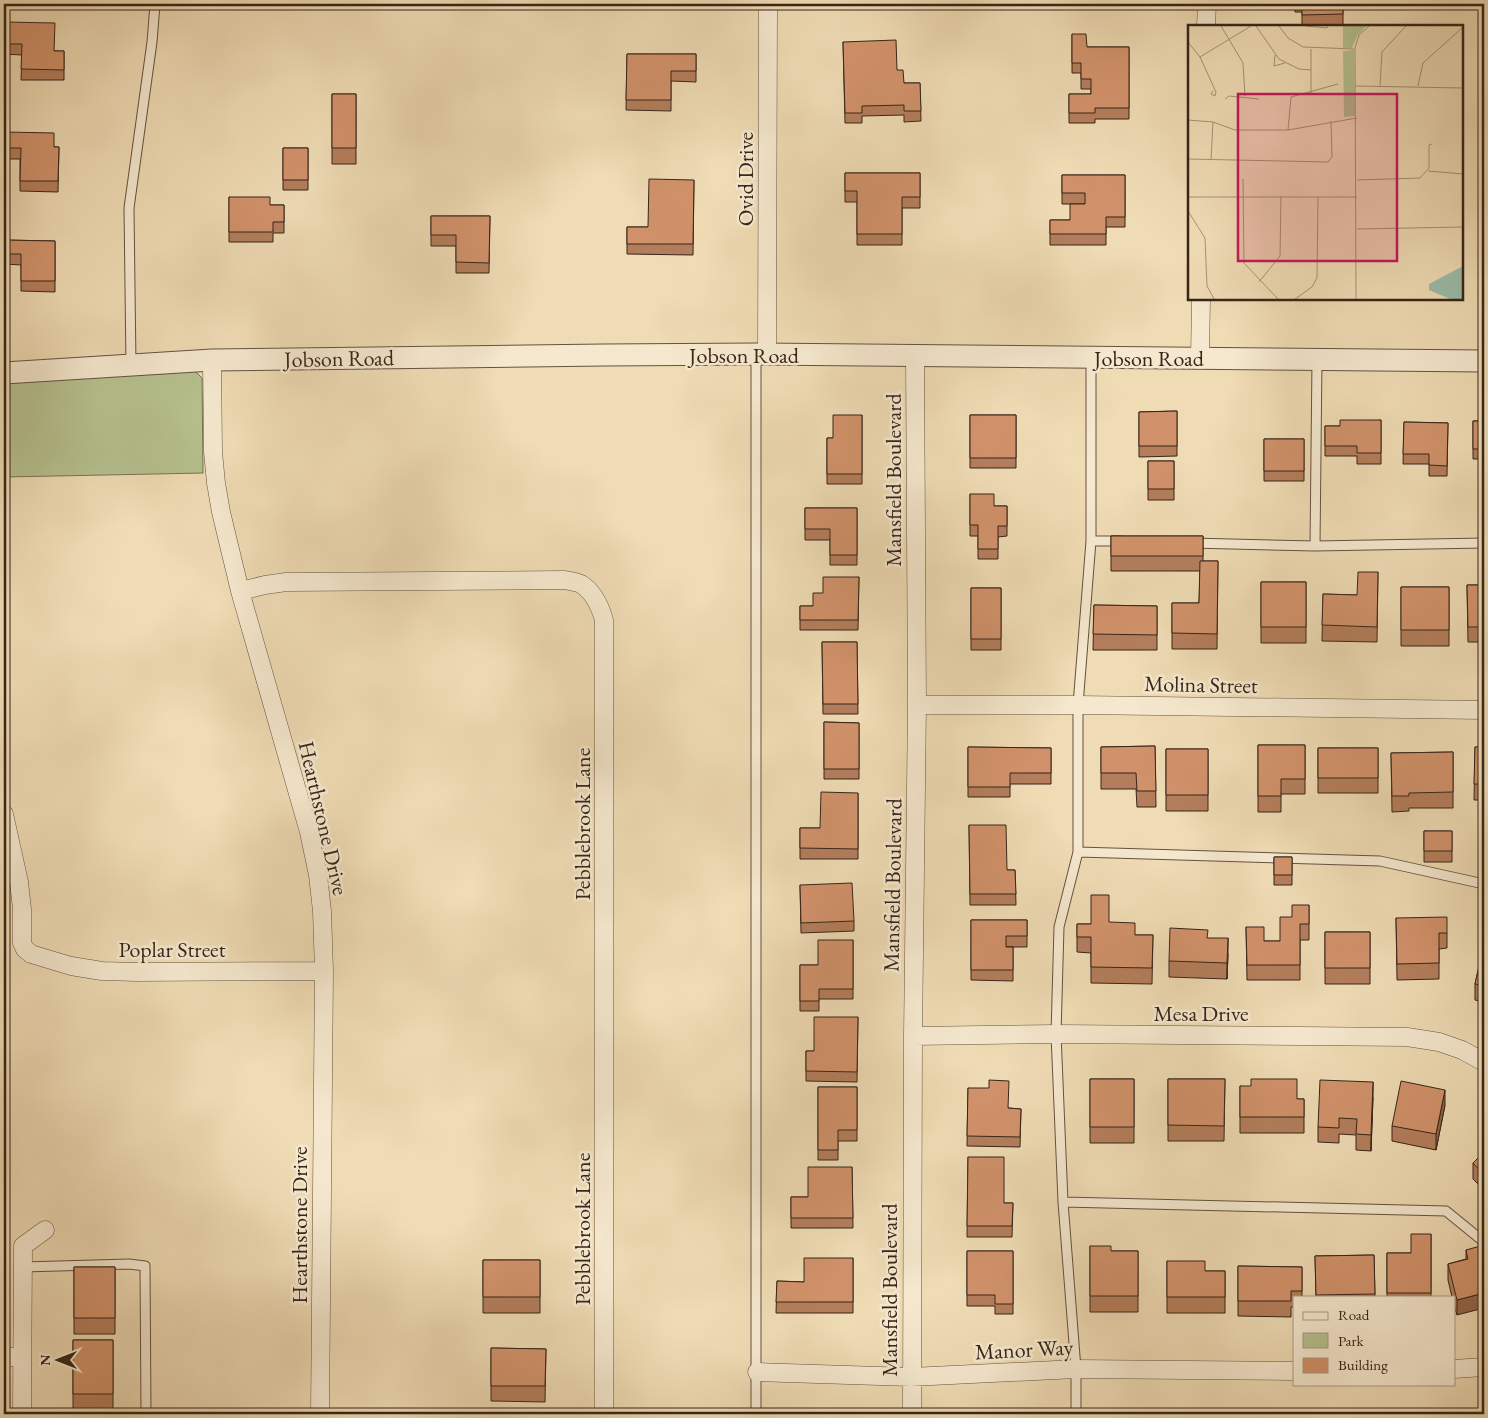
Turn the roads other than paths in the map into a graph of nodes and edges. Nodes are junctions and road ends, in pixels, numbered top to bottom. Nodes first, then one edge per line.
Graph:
1 (155, 4) edge
2 (768, 4) edge
3 (1207, 4) edge
4 (1206, 25) edge
5 (1201, 300) edge
6 (761, 354) junction
7 (915, 356) junction
8 (1091, 357) junction
9 (1200, 358) junction
10 (1317, 359) junction
11 (212, 360) junction
12 (1484, 361) edge
13 (131, 365) junction
14 (4, 373) edge
15 (1091, 541) junction
16 (1131, 542) edge
17 (1181, 543) edge
18 (1484, 543) edge
19 (1315, 546) junction
20 (240, 591) junction
21 (917, 705) junction
22 (1078, 705) junction
23 (1484, 710) edge
24 (4, 814) edge
25 (1078, 852) junction
26 (1484, 884) edge
27 (324, 971) junction
28 (1056, 1034) junction
29 (913, 1036) junction
30 (1484, 1062) edge
31 (1063, 1202) junction
32 (45, 1230) dead end
33 (1484, 1242) edge
34 (23, 1267) junction
35 (4, 1357) edge
36 (22, 1357) junction
37 (1484, 1367) edge
38 (1076, 1369) junction
39 (1456, 1369) edge
40 (1293, 1371) edge
41 (757, 1372) junction
42 (911, 1377) junction
43 (22, 1414) edge
44 (146, 1414) edge
45 (320, 1414) edge
46 (604, 1414) edge
47 (756, 1414) edge
48 (912, 1414) edge
49 (1076, 1414) edge

1 - 13 lane
2 - 6 street, Ovid Drive
3 - 4 street
5 - 9 street
6 - 7 street, Jobson Road
6 - 11 street, Jobson Road
6 - 41 lane
7 - 8 street, Jobson Road
7 - 21 street, Mansfield Boulevard
8 - 9 street, Jobson Road
8 - 15 lane
9 - 10 street, Jobson Road
10 - 12 street, Jobson Road
10 - 19 lane
11 - 13 street, Jobson Road
11 - 20 street, Hearthstone Drive
13 - 14 street, Jobson Road
15 - 16 lane
15 - 22 lane
17 - 19 lane
18 - 19 lane
20 - 27 street, Hearthstone Drive
20 - 46 street, Pebblebrook Lane
21 - 22 street, Molina Street
21 - 29 street, Mansfield Boulevard
22 - 23 street, Molina Street
22 - 25 lane
24 - 27 street, Poplar Street
25 - 26 lane
25 - 28 lane
27 - 45 street, Hearthstone Drive
28 - 29 street, Mesa Drive
28 - 30 street, Mesa Drive
28 - 31 lane
29 - 42 street, Mansfield Boulevard
31 - 33 lane
31 - 38 lane
32 - 34 street
34 - 36 street
34 - 44 lane
35 - 36 street
36 - 43 street
37 - 39 street
38 - 40 street, Manor Way
38 - 42 street, Manor Way
38 - 49 lane
41 - 42 street, Manor Way
41 - 47 lane
42 - 48 street, Mansfield Boulevard

